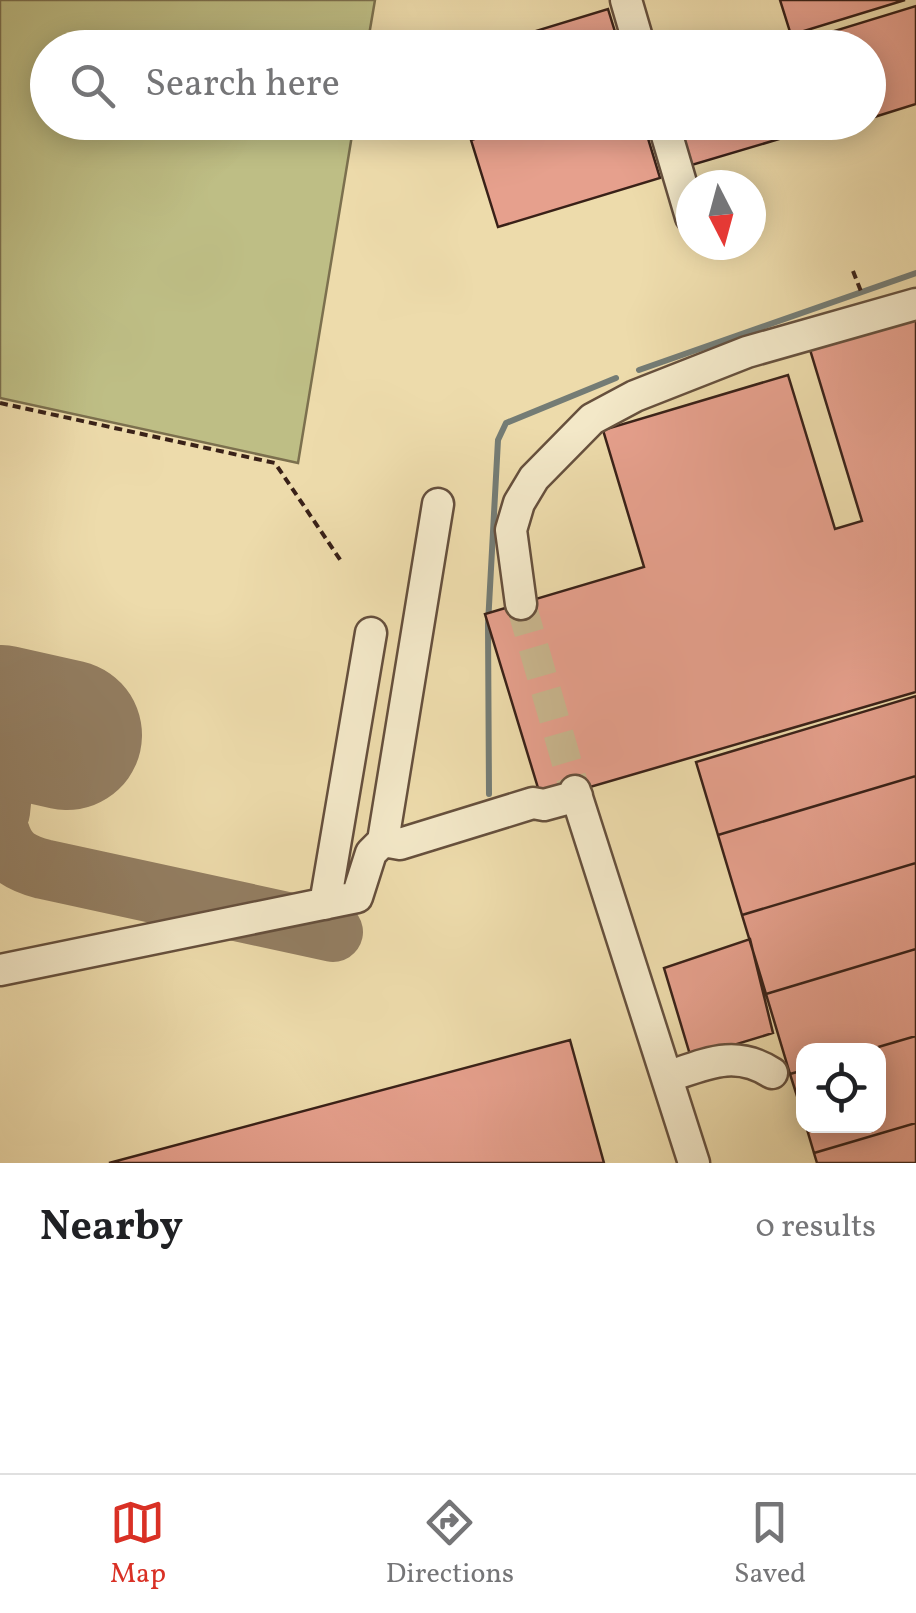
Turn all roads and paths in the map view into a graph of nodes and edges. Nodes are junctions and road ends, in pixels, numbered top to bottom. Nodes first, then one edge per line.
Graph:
1 (626, 0) edge
2 (635, 30) edge
3 (668, 140) edge
4 (677, 170) edge
5 (853, 270) dead end
6 (916, 304) edge
7 (866, 306) dead end
8 (0, 403) edge
9 (438, 504) dead end
10 (341, 561) dead end
11 (520, 604) tunnel mouth
12 (371, 632) dead end
13 (382, 841) junction
14 (325, 904) junction
15 (0, 970) edge
16 (772, 1074) dead end
17 (666, 1077) junction
18 (694, 1163) edge

1 - 2 lane
3 - 4 lane
5 - 7 path
6 - 11 lane
8 - 10 path
9 - 13 lane
12 - 14 lane
13 - 14 lane
13 - 17 lane
14 - 15 lane
16 - 17 lane
17 - 18 lane

